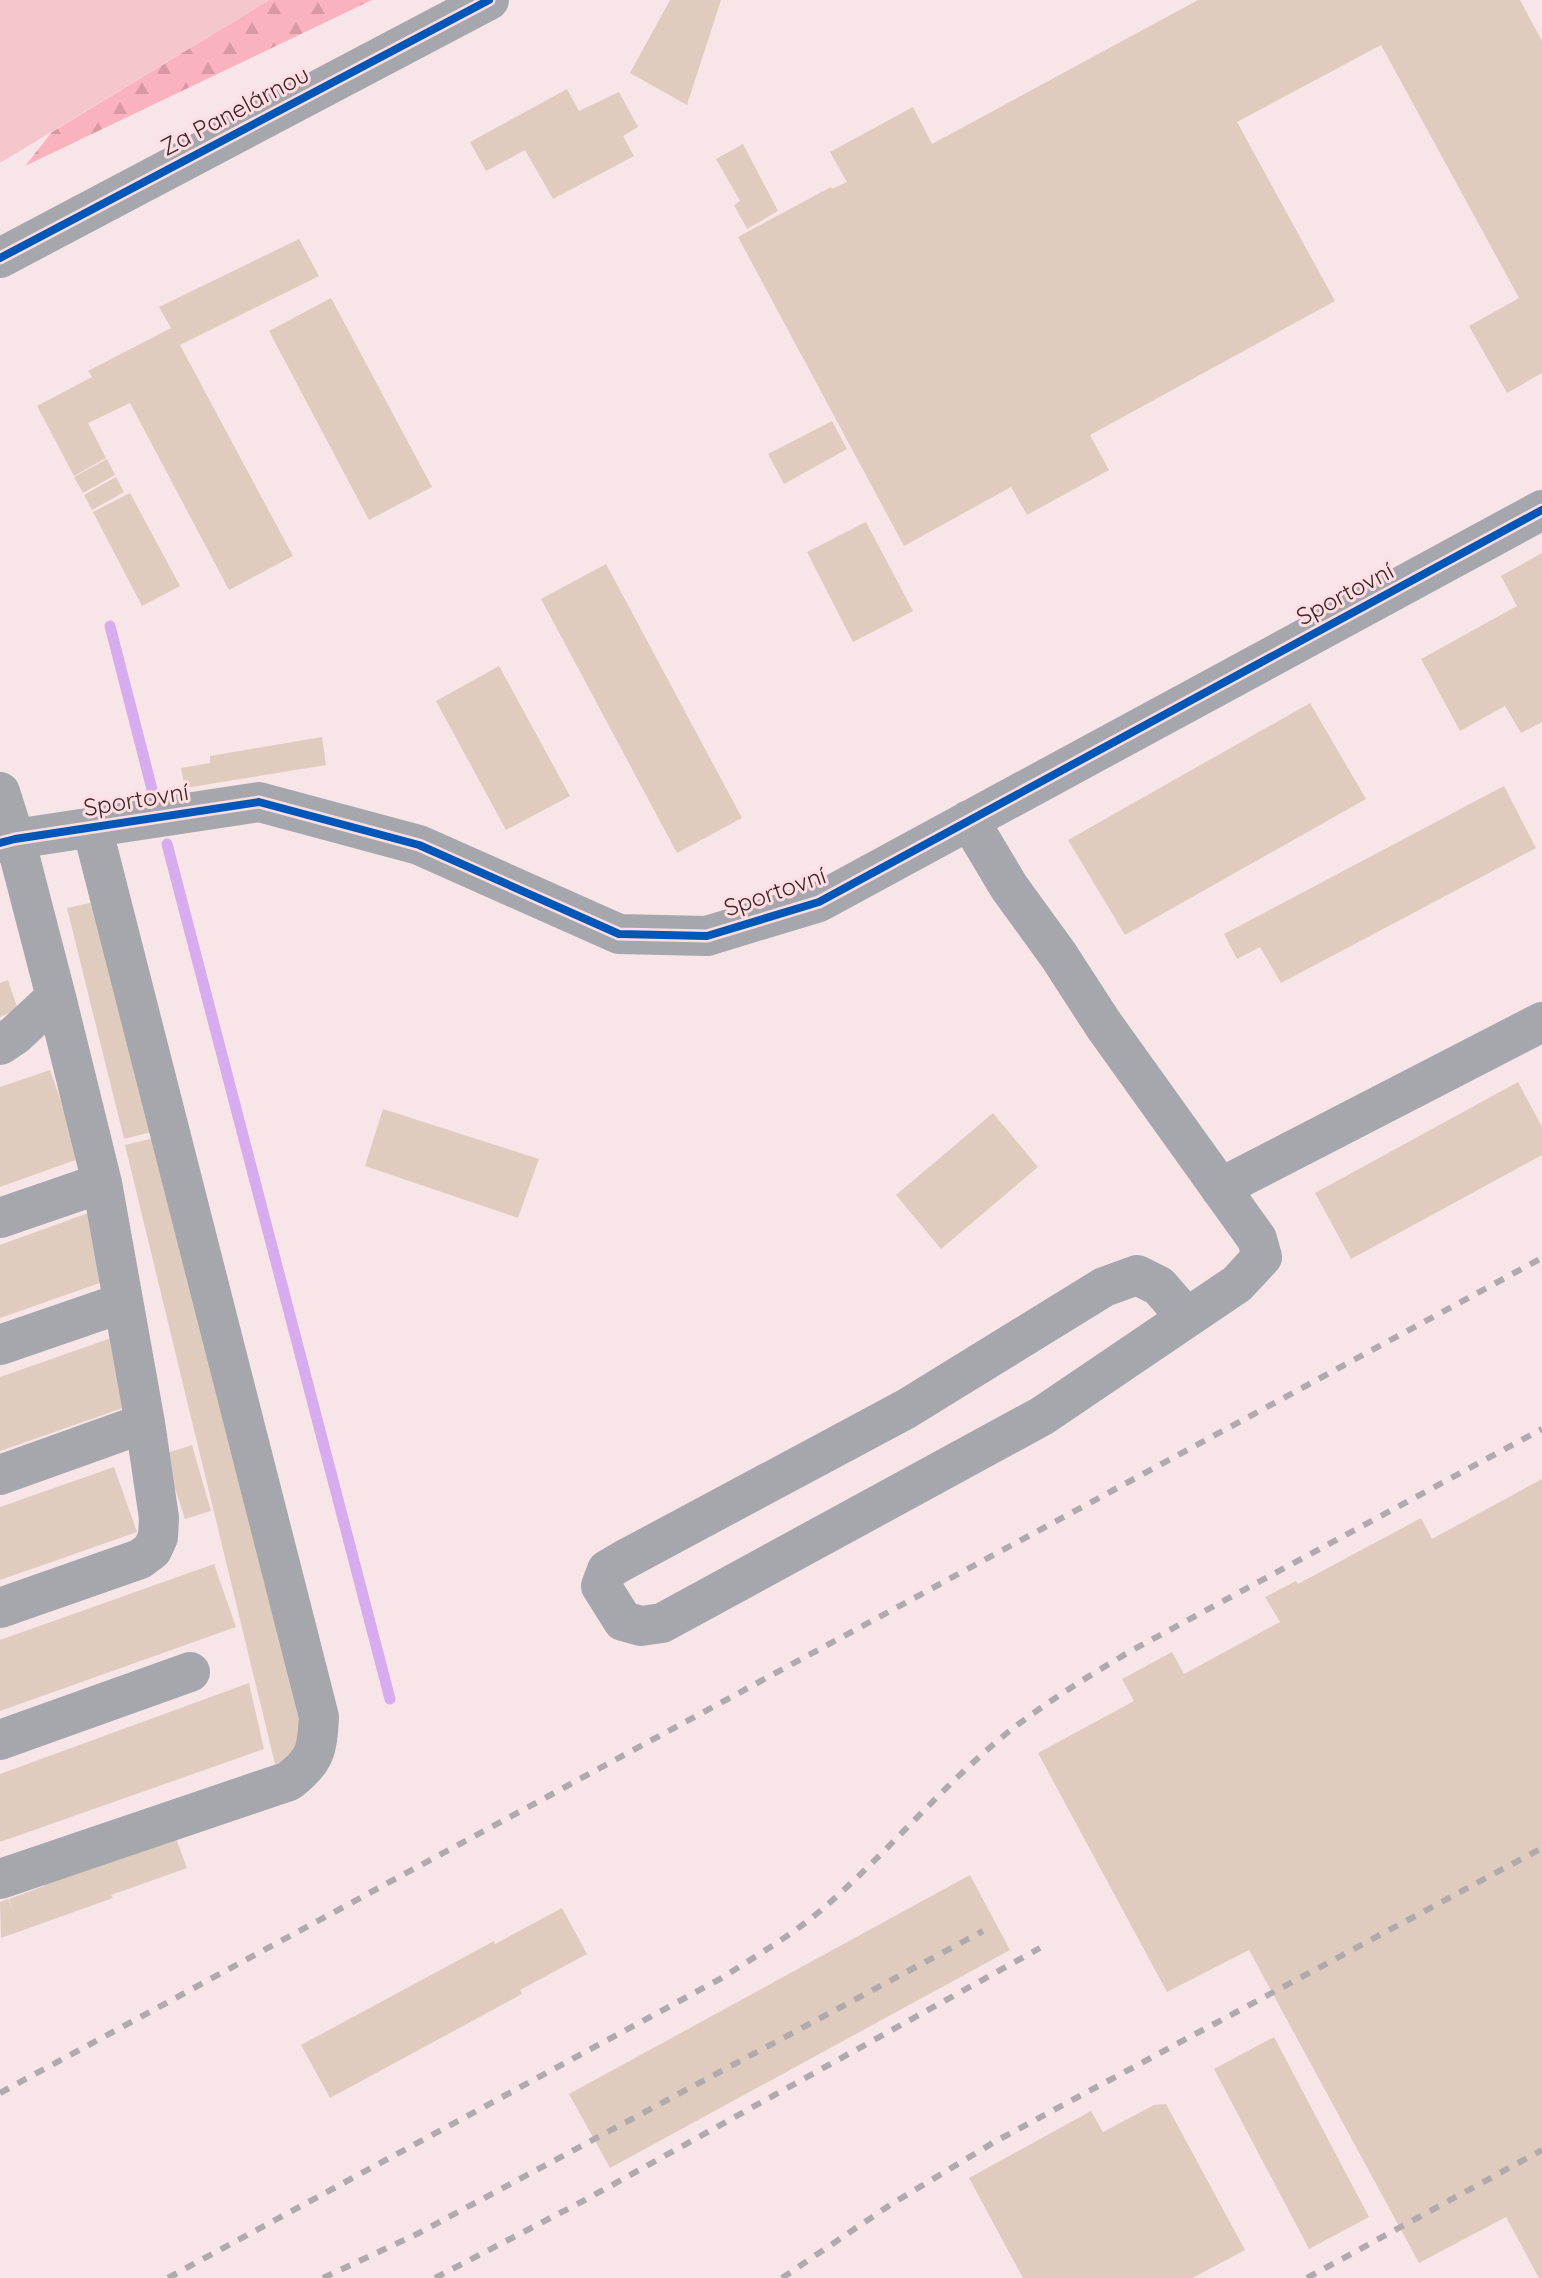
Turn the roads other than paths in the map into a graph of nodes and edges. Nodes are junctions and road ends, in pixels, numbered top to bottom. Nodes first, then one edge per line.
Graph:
1 (489, 0) edge
2 (0, 258) edge
3 (1542, 510) edge
4 (0, 792) edge
5 (969, 820) junction
6 (92, 827) junction
7 (8, 841) edge
8 (16, 913) edge
9 (56, 997) junction
10 (1542, 1022) edge
11 (0, 1045) edge
12 (102, 1183) junction
13 (1220, 1188) junction
14 (0, 1218) edge
15 (122, 1303) junction
16 (1187, 1318) junction
17 (0, 1345) edge
18 (145, 1423) junction
19 (0, 1475) edge
20 (0, 1608) edge
21 (190, 1672) dead end
22 (0, 1740) edge
23 (0, 1879) edge

1 - 2 street, Za Panelárnou
3 - 5 street, Sportovní
4 - 7 street
5 - 6 street, Sportovní
5 - 13 street
6 - 7 street, Sportovní
6 - 23 street
7 - 8 street
8 - 9 street
9 - 11 street
9 - 12 street
10 - 13 street
12 - 14 street
12 - 15 street
13 - 16 street
15 - 17 street
15 - 18 street
16 - 16 street
18 - 19 street
18 - 20 street
21 - 22 street

